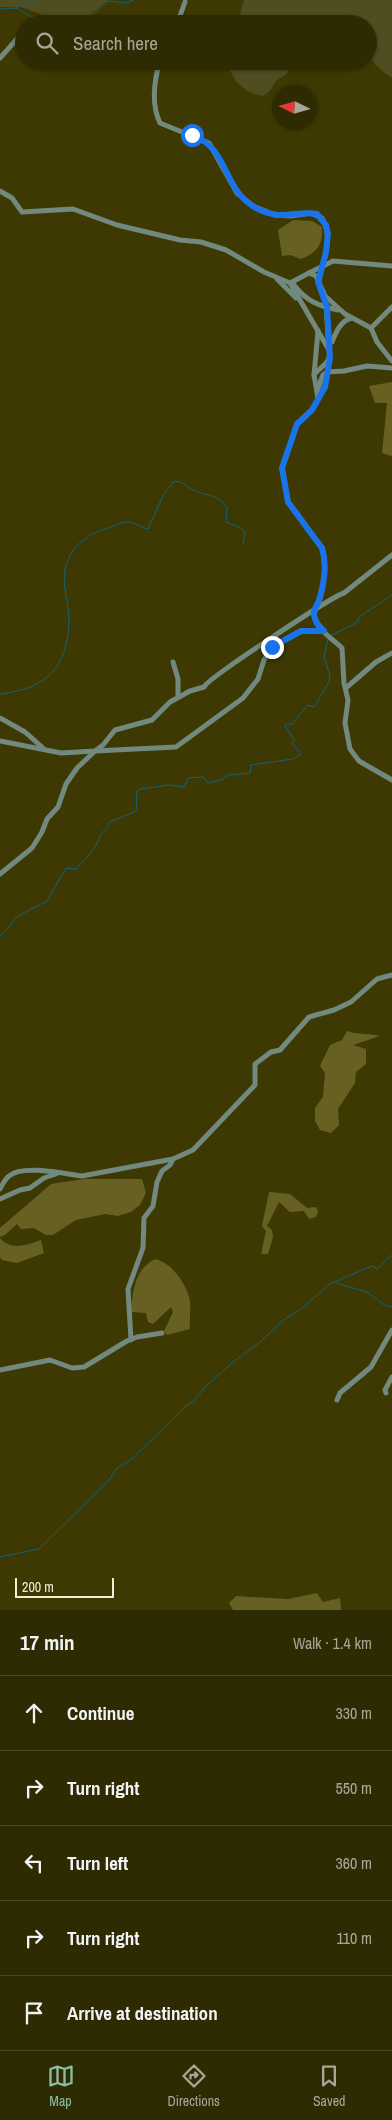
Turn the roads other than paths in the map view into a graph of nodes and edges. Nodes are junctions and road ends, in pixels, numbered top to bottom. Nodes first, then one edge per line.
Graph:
1 (185, 2) dead end
2 (180, 15) edge
3 (15, 41) edge
4 (0, 58) edge
5 (159, 70) edge
6 (0, 191) edge
7 (392, 260) edge
8 (324, 263) junction
9 (385, 265) junction
10 (392, 266) edge
11 (310, 274) junction
12 (274, 276) junction
13 (291, 282) junction
14 (318, 282) junction
15 (324, 296) junction
16 (300, 302) junction
17 (327, 307) junction
18 (392, 307) edge
19 (340, 310) junction
20 (352, 318) junction
21 (371, 328) junction
22 (318, 329) junction
23 (330, 347) junction
24 (392, 361) edge
25 (329, 362) junction
26 (392, 368) edge
27 (327, 372) junction
28 (314, 375) junction
29 (318, 393) junction
30 (392, 555) edge
31 (315, 608) junction
32 (328, 634) junction
33 (392, 653) edge
34 (172, 662) dead end
35 (346, 687) junction
36 (178, 697) junction
37 (0, 718) edge
38 (0, 741) edge
39 (45, 750) junction
40 (96, 750) junction
41 (392, 780) edge
42 (0, 874) edge
43 (392, 975) edge
44 (173, 1159) junction
45 (62, 1173) junction
46 (0, 1189) edge
47 (0, 1199) edge
48 (392, 1330) edge
49 (162, 1333) dead end
50 (131, 1340) junction
51 (0, 1370) edge
52 (392, 1377) edge
53 (386, 1393) dead end
54 (337, 1400) dead end

1 - 2 street
3 - 4 street
5 - 8 street
6 - 12 street
7 - 9 street
8 - 9 street
8 - 11 street
8 - 14 street
9 - 10 street
11 - 13 street
11 - 14 street
12 - 13 street
12 - 16 street
13 - 16 street
13 - 17 street
14 - 15 street
15 - 17 street
15 - 19 street
16 - 22 street
17 - 19 street
17 - 23 street
18 - 21 street
19 - 20 street
20 - 21 street
20 - 23 street
21 - 24 street
22 - 23 street
22 - 28 street
23 - 25 street
25 - 27 street
25 - 28 street
26 - 27 street
27 - 29 street
28 - 29 street
29 - 31 street
30 - 31 street
31 - 32 street
31 - 36 street
32 - 35 street
32 - 40 street
33 - 35 street
34 - 36 street
35 - 41 street
36 - 40 street
37 - 39 street
38 - 39 street
39 - 40 street
40 - 42 street
43 - 44 street
44 - 45 street
44 - 50 street
45 - 46 street
45 - 47 street
48 - 54 street
49 - 50 street
50 - 51 street
52 - 53 street

